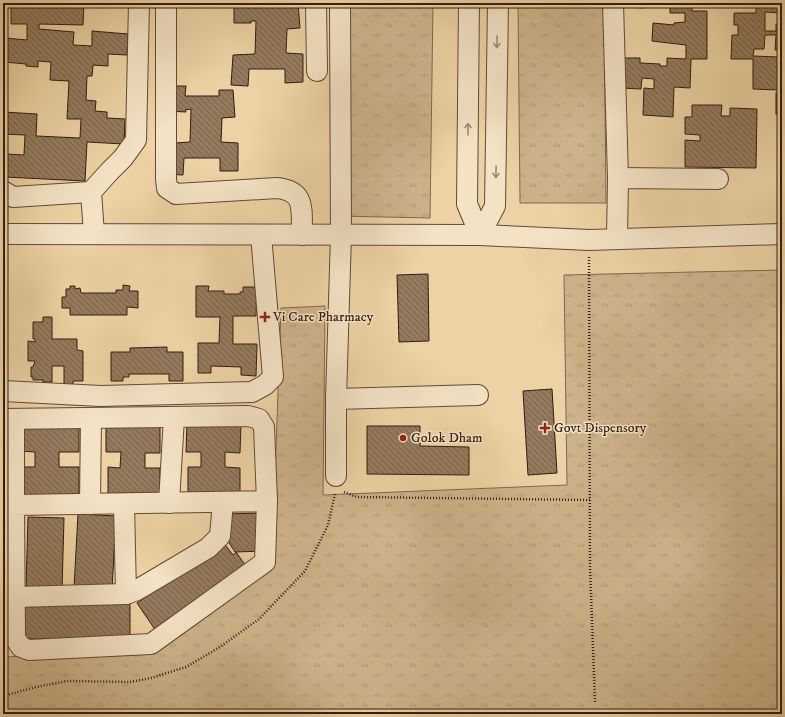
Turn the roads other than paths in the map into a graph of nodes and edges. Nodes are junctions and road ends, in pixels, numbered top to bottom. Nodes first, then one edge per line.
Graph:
1 (138, 3) edge
2 (166, 3) edge
3 (316, 3) edge
4 (340, 3) edge
5 (469, 3) edge
6 (498, 3) edge
7 (613, 3) edge
8 (317, 71) dead end
9 (618, 178) junction
10 (718, 179) dead end
11 (3, 191) edge
12 (91, 192) junction
13 (3, 234) edge
14 (94, 234) junction
15 (782, 234) edge
16 (261, 235) junction
17 (302, 235) junction
18 (341, 235) junction
19 (480, 235) junction
20 (618, 239) junction
21 (3, 391) edge
22 (478, 395) dead end
23 (336, 399) junction
24 (174, 417) junction
25 (91, 418) junction
26 (8, 419) edge
27 (336, 476) road end
28 (267, 501) junction
29 (222, 502) junction
30 (169, 503) junction
31 (90, 504) junction
32 (124, 504) junction
33 (14, 505) junction
34 (126, 594) junction
35 (15, 598) junction

1 - 12 street
2 - 17 street
3 - 8 street
4 - 18 street
19 -> 5 street
6 -> 19 street
7 - 9 street
9 - 10 street
9 - 20 street
11 - 12 street
12 - 14 street
13 - 14 street
14 - 16 street
15 - 20 street
16 - 17 street
16 - 21 street
17 - 18 street
18 - 19 street
18 - 23 street
19 - 20 street
22 - 23 street
23 - 27 street
24 - 25 street
24 - 28 street
24 - 30 street
25 - 26 street
25 - 31 street
26 - 33 street
28 - 29 street
28 - 35 street
29 - 30 street
29 - 34 street
30 - 32 street
31 - 32 street
31 - 33 street
32 - 34 street
33 - 35 street
34 - 35 street

